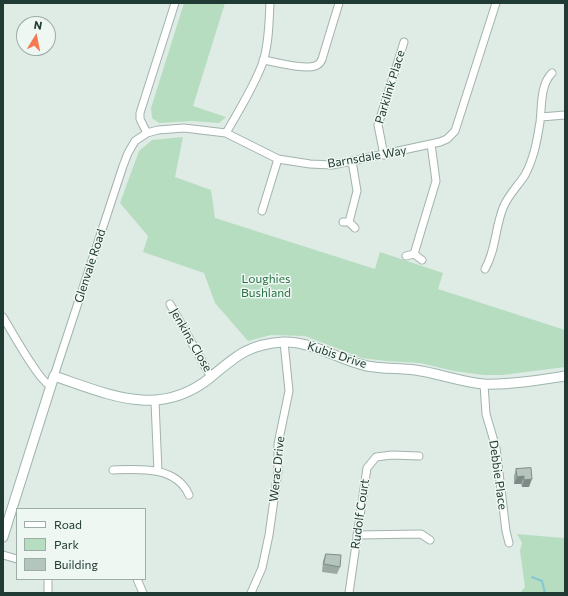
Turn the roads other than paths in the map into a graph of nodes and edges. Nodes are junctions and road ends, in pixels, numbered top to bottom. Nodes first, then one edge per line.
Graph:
1 (175, 3) edge
2 (270, 3) edge
3 (340, 3) edge
4 (496, 3) edge
5 (404, 42) dead end
6 (263, 60) junction
7 (552, 73) dead end
8 (565, 115) edge
9 (541, 117) junction
10 (147, 133) junction
11 (226, 133) junction
12 (432, 144) junction
13 (384, 155) junction
14 (278, 159) junction
15 (352, 161) junction
16 (261, 212) dead end
17 (355, 228) dead end
18 (414, 254) junction
19 (406, 256) dead end
20 (422, 260) dead end
21 (485, 268) dead end
22 (170, 304) dead end
23 (3, 317) edge
24 (284, 342) junction
25 (54, 376) junction
26 (565, 376) edge
27 (211, 377) junction
28 (484, 384) junction
29 (51, 386) junction
30 (156, 402) junction
31 (419, 456) dead end
32 (113, 470) dead end
33 (158, 471) junction
34 (189, 495) dead end
35 (357, 535) junction
36 (3, 537) edge
37 (430, 540) dead end
38 (510, 543) dead end
39 (3, 555) edge
40 (16, 559) edge
41 (48, 580) edge
42 (137, 580) edge
43 (48, 593) edge
44 (143, 593) edge
45 (251, 593) edge
46 (349, 593) edge

1 - 10 street
2 - 6 street
3 - 6 street
4 - 12 street, Barnsdale Way
5 - 13 street, Parklink Place
6 - 11 street
7 - 9 street
8 - 9 street
9 - 21 street
10 - 11 street, Barnsdale Way
10 - 25 street, Glenvale Road
11 - 14 street, Barnsdale Way
12 - 13 street, Barnsdale Way
12 - 18 street
13 - 15 street, Barnsdale Way
14 - 15 street, Barnsdale Way
14 - 16 street
15 - 17 street
18 - 19 street
18 - 20 street
22 - 27 street, Jenkins Close
23 - 29 street
24 - 27 street, Kubis Drive
24 - 28 street, Kubis Drive
24 - 45 street, Werac Drive
25 - 29 street, Glenvale Road
25 - 30 street, Kubis Drive
26 - 28 street, Kubis Drive
27 - 30 street, Kubis Drive
28 - 38 street, Debbie Place
29 - 36 street, Glenvale Road
30 - 33 street
31 - 35 street, Rudolf Court
32 - 33 street
33 - 34 street
35 - 37 street
35 - 46 street, Rudolf Court
39 - 40 street
41 - 43 street
42 - 44 street

